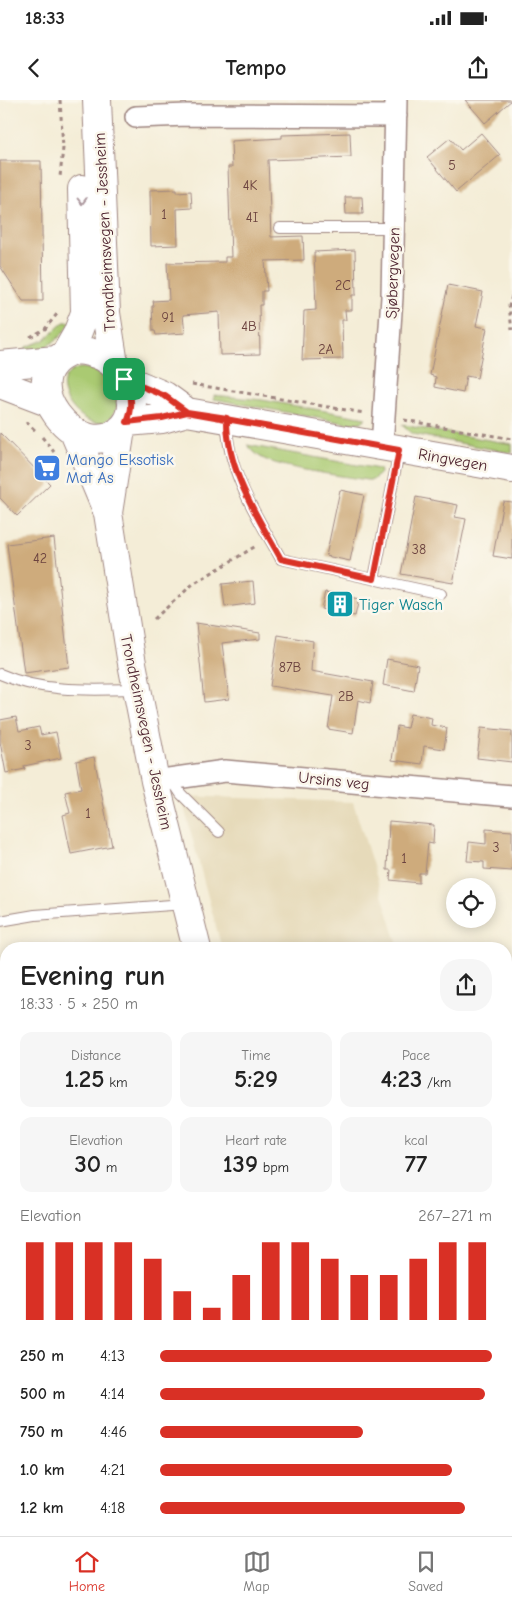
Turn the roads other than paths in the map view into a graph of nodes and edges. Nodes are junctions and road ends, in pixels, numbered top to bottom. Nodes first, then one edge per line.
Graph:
1 (80, 100) edge
2 (97, 100) edge
3 (396, 108) edge
4 (136, 117) dead end
5 (280, 228) dead end
6 (393, 228) junction
7 (61, 357) junction
8 (0, 365) edge
9 (119, 372) junction
10 (0, 384) edge
11 (50, 403) junction
12 (187, 412) junction
13 (227, 418) junction
14 (124, 426) junction
15 (74, 432) junction
16 (391, 448) junction
17 (512, 470) edge
18 (108, 513) junction
19 (374, 579) junction
20 (441, 594) dead end
21 (0, 674) edge
22 (137, 689) junction
23 (163, 779) junction
24 (512, 796) edge
25 (219, 832) dead end
26 (185, 904) junction
27 (0, 921) edge
28 (195, 942) edge

1 -> 7 main road, Trondheimsvegen - Jessheim
2 - 9 main road, Trondheimsvegen - Jessheim
3 - 4 street
3 - 6 street, Sjøbergvegen
5 - 6 lane
6 - 16 street, Sjøbergvegen
7 - 8 main road
7 - 9 main road
7 - 11 main road
9 - 12 main road, Ringvegen
9 - 14 main road
10 - 11 main road
11 - 15 main road
12 - 13 main road, Ringvegen
12 - 14 main road, Ringvegen
13 - 16 main road, Ringvegen
13 - 19 lane
14 - 15 main road
14 - 18 main road, Trondheimsvegen - Jessheim
15 - 18 main road, Trondheimsvegen - Jessheim
16 - 17 main road, Ringvegen
16 - 19 lane
18 - 22 main road, Trondheimsvegen - Jessheim
19 - 20 lane
21 - 22 lane
22 - 23 main road, Trondheimsvegen - Jessheim
23 - 24 street, Ursins veg
23 - 25 lane
23 - 26 main road, Trondheimsvegen - Jessheim
26 - 27 lane
26 - 28 main road, Trondheimsvegen - Jessheim

